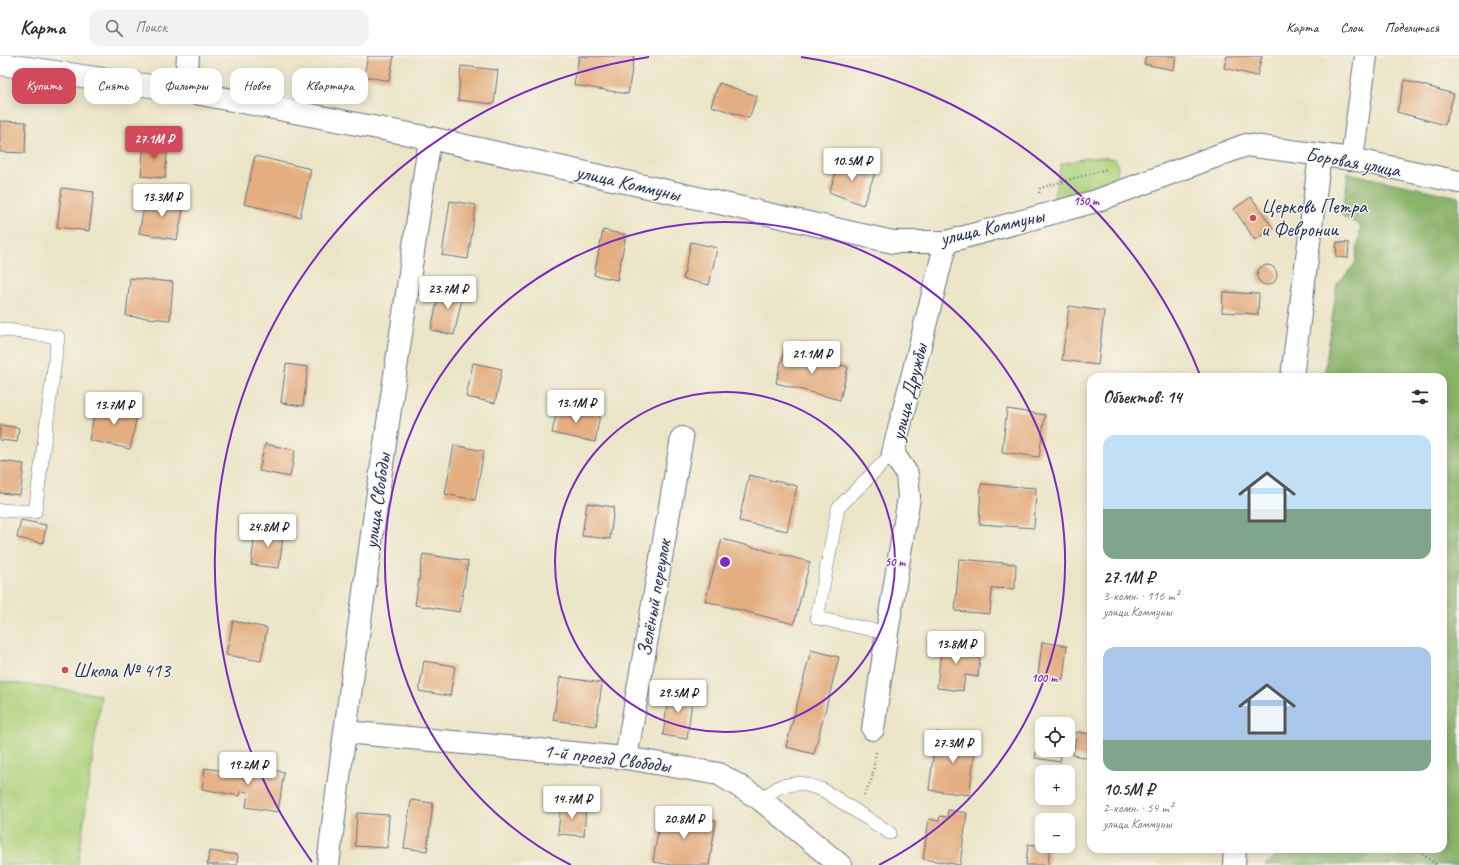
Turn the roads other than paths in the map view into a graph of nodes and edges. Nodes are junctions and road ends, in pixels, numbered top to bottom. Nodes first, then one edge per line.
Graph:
1 (188, 56) edge
2 (1366, 56) edge
3 (0, 64) edge
4 (187, 68) edge
5 (150, 86) edge
6 (222, 98) edge
7 (430, 138) junction
8 (1246, 146) joint
9 (1320, 155) junction
10 (1352, 159) junction
11 (1459, 182) edge
12 (946, 242) junction
13 (0, 329) edge
14 (1293, 373) edge
15 (682, 438) dead end
16 (893, 453) junction
17 (0, 510) edge
18 (887, 633) junction
19 (873, 729) road end
20 (344, 732) junction
21 (626, 758) junction
22 (760, 799) junction
23 (890, 833) dead end
24 (1235, 853) edge
25 (328, 865) edge
26 (840, 865) edge
27 (1234, 865) edge

1 - 4 street
2 - 10 street
3 - 5 street, улица Коммуны
6 - 7 street, улица Коммуны
7 - 12 street, улица Коммуны
7 - 20 street, улица Свободы
8 - 9 street, Боровая улица
8 - 12 street, улица Коммуны
9 - 10 street, Боровая улица
9 - 14 street
10 - 11 street, Боровая улица
12 - 16 street, улица Дружбы
13 - 17 lane
15 - 21 street, Зелёный переулок
16 - 18 street, улица Дружбы
16 - 18 lane
18 - 19 street, улица Дружбы
20 - 21 street, 1-й проезд Свободы
20 - 25 street, улица Свободы
21 - 22 street, 1-й проезд Свободы
22 - 23 lane
22 - 26 street, 1-й проезд Свободы
24 - 27 street

